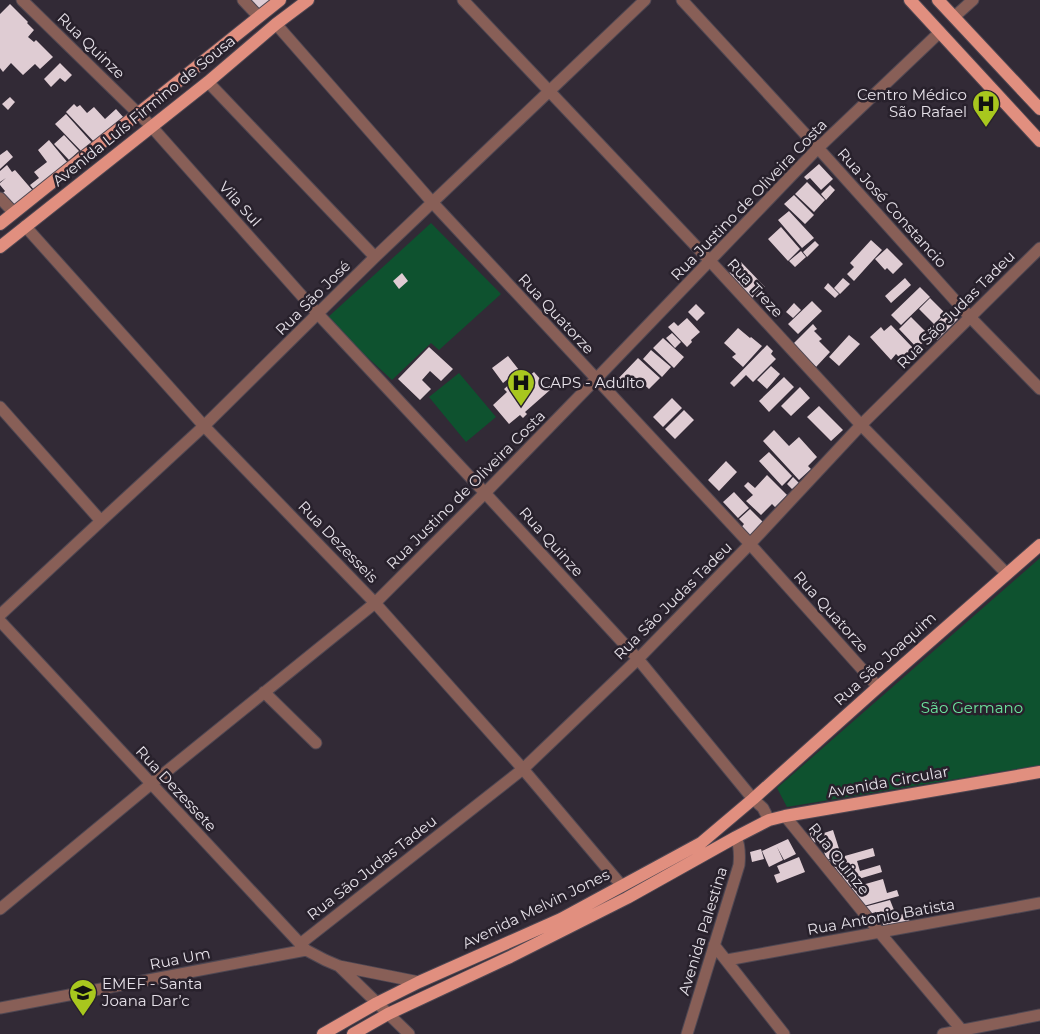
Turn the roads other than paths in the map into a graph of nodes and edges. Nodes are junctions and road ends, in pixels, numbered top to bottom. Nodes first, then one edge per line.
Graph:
1 (22, 0) edge
2 (243, 0) edge
3 (280, 0) edge
4 (308, 0) edge
5 (463, 0) edge
6 (645, 0) edge
7 (682, 0) edge
8 (910, 0) edge
9 (938, 0) edge
10 (973, 0) edge
11 (259, 17) junction
12 (954, 17) junction
13 (276, 24) junction
14 (940, 32) junction
15 (208, 82) junction
16 (549, 91) junction
17 (1040, 109) edge
18 (138, 114) junction
19 (151, 126) junction
20 (1040, 141) edge
21 (818, 148) junction
22 (0, 198) edge
23 (432, 202) junction
24 (14, 212) junction
25 (0, 224) edge
26 (25, 226) junction
27 (0, 247) edge
28 (1040, 248) edge
29 (375, 257) junction
30 (710, 261) junction
31 (318, 314) junction
32 (970, 317) junction
33 (597, 378) junction
34 (1040, 389) edge
35 (0, 407) edge
36 (861, 425) junction
37 (204, 426) junction
38 (485, 492) junction
39 (101, 521) junction
40 (750, 544) junction
41 (1040, 545) edge
42 (1007, 574) junction
43 (375, 603) junction
44 (0, 616) edge
45 (0, 621) edge
46 (638, 659) junction
47 (878, 687) junction
48 (264, 692) junction
49 (316, 743) dead end
50 (523, 769) junction
51 (1040, 772) edge
52 (151, 784) junction
53 (753, 799) junction
54 (785, 816) junction
55 (769, 820) junction
56 (736, 836) junction
57 (622, 886) junction
58 (1040, 903) edge
59 (0, 909) edge
60 (880, 933) junction
61 (714, 945) junction
62 (303, 947) junction
63 (727, 960) junction
64 (339, 966) junction
65 (419, 982) junction
66 (377, 1003) junction
67 (0, 1008) edge
68 (388, 1014) junction
69 (1040, 1015) edge
70 (964, 1032) edge
71 (323, 1034) edge
72 (352, 1034) edge
73 (409, 1034) edge
74 (687, 1034) edge
75 (784, 1034) edge
76 (943, 1034) edge

1 - 18 street, Rua Quinze
2 - 11 street
3 - 11 main road, Avenida Luís Firmino de Sousa
4 - 13 main road, Avenida Luís Firmino de Sousa
5 - 16 street, Rua Treze
6 - 16 street, Rua São José
7 - 21 street, Rua José Constancio
8 - 14 main road
9 - 12 main road
10 - 12 street
11 - 18 main road, Avenida Luís Firmino de Sousa
12 - 17 main road
13 - 15 main road, Avenida Luís Firmino de Sousa
13 - 23 street, Rua Quatorze
14 - 20 main road
14 - 21 street, Rua Justino de Oliveira Costa
15 - 19 main road, Avenida Luís Firmino de Sousa
15 - 29 street
16 - 23 street, Rua São José
16 - 30 street, Rua Treze
18 - 19 street, Vila Sul
18 - 24 main road, Avenida Luís Firmino de Sousa
19 - 26 main road, Avenida Luís Firmino de Sousa
19 - 31 street, Vila Sul
21 - 30 street, Rua Justino de Oliveira Costa
21 - 32 street, Rua José Constancio
22 - 24 street
23 - 29 street, Rua São José
23 - 33 street, Rua Quatorze
24 - 25 main road, Avenida Luís Firmino de Sousa
26 - 27 main road, Avenida Luís Firmino de Sousa
26 - 37 street, Rua Dezesseis
28 - 32 street, Rua São Judas Tadeu
29 - 31 street, Rua São José
30 - 33 street, Rua Justino de Oliveira Costa
30 - 36 street, Rua Treze
31 - 37 street, Rua São José
31 - 38 street, Rua Quinze
32 - 34 street, Rua José Constancio
32 - 36 street, Rua São Judas Tadeu
33 - 38 street, Rua Justino de Oliveira Costa
33 - 40 street, Rua Quatorze
35 - 39 street
36 - 40 street, Rua São Judas Tadeu
36 - 42 street, Rua Treze
37 - 39 street, Rua São José
37 - 43 street, Rua Dezesseis
38 - 43 street, Rua Justino de Oliveira Costa
38 - 46 street, Rua Quinze
39 - 44 street, Rua São José
40 - 46 street, Rua São Judas Tadeu
40 - 47 street, Rua Quatorze
41 - 42 main road, Rua São Joaquim
42 - 47 main road, Rua São Joaquim
43 - 48 street, Rua Justino de Oliveira Costa
43 - 50 street, Rua Dezesseis
45 - 52 street, Rua Dezessete
46 - 50 street, Rua São Judas Tadeu
46 - 53 street, Rua Quinze
47 - 53 main road, Rua São Joaquim
48 - 49 street
48 - 52 street, Rua Justino de Oliveira Costa
50 - 57 street, Rua Dezesseis
50 - 62 street, Rua São Judas Tadeu
51 - 54 main road, Avenida Circular
52 - 59 street, Rua Justino de Oliveira Costa
52 - 62 street, Rua Dezessete
53 - 55 street
53 - 57 main road, Avenida Melvin Jones
54 - 55 main road, Avenida Circular
54 - 60 street, Rua Quinze
55 - 56 main road, Avenida Melvin Jones
56 - 61 street, Avenida Palestina
56 - 68 main road, Avenida Melvin Jones
57 - 65 main road, Avenida Melvin Jones
58 - 60 street, Rua Antonio Batista
60 - 63 street, Rua Antonio Batista
60 - 70 street, Rua Quinze
61 - 63 street
61 - 74 street, Avenida Palestina
62 - 64 street, Rua Dezessete
62 - 67 street, Rua Um
63 - 75 street
64 - 65 street, Rua Dezessete
64 - 66 street, Rua Dezessete
65 - 66 main road, Avenida Melvin Jones
66 - 68 street, Rua Dezessete
66 - 71 main road, Avenida Melvin Jones
68 - 72 main road, Avenida Melvin Jones
68 - 73 street
69 - 70 street
70 - 76 street

